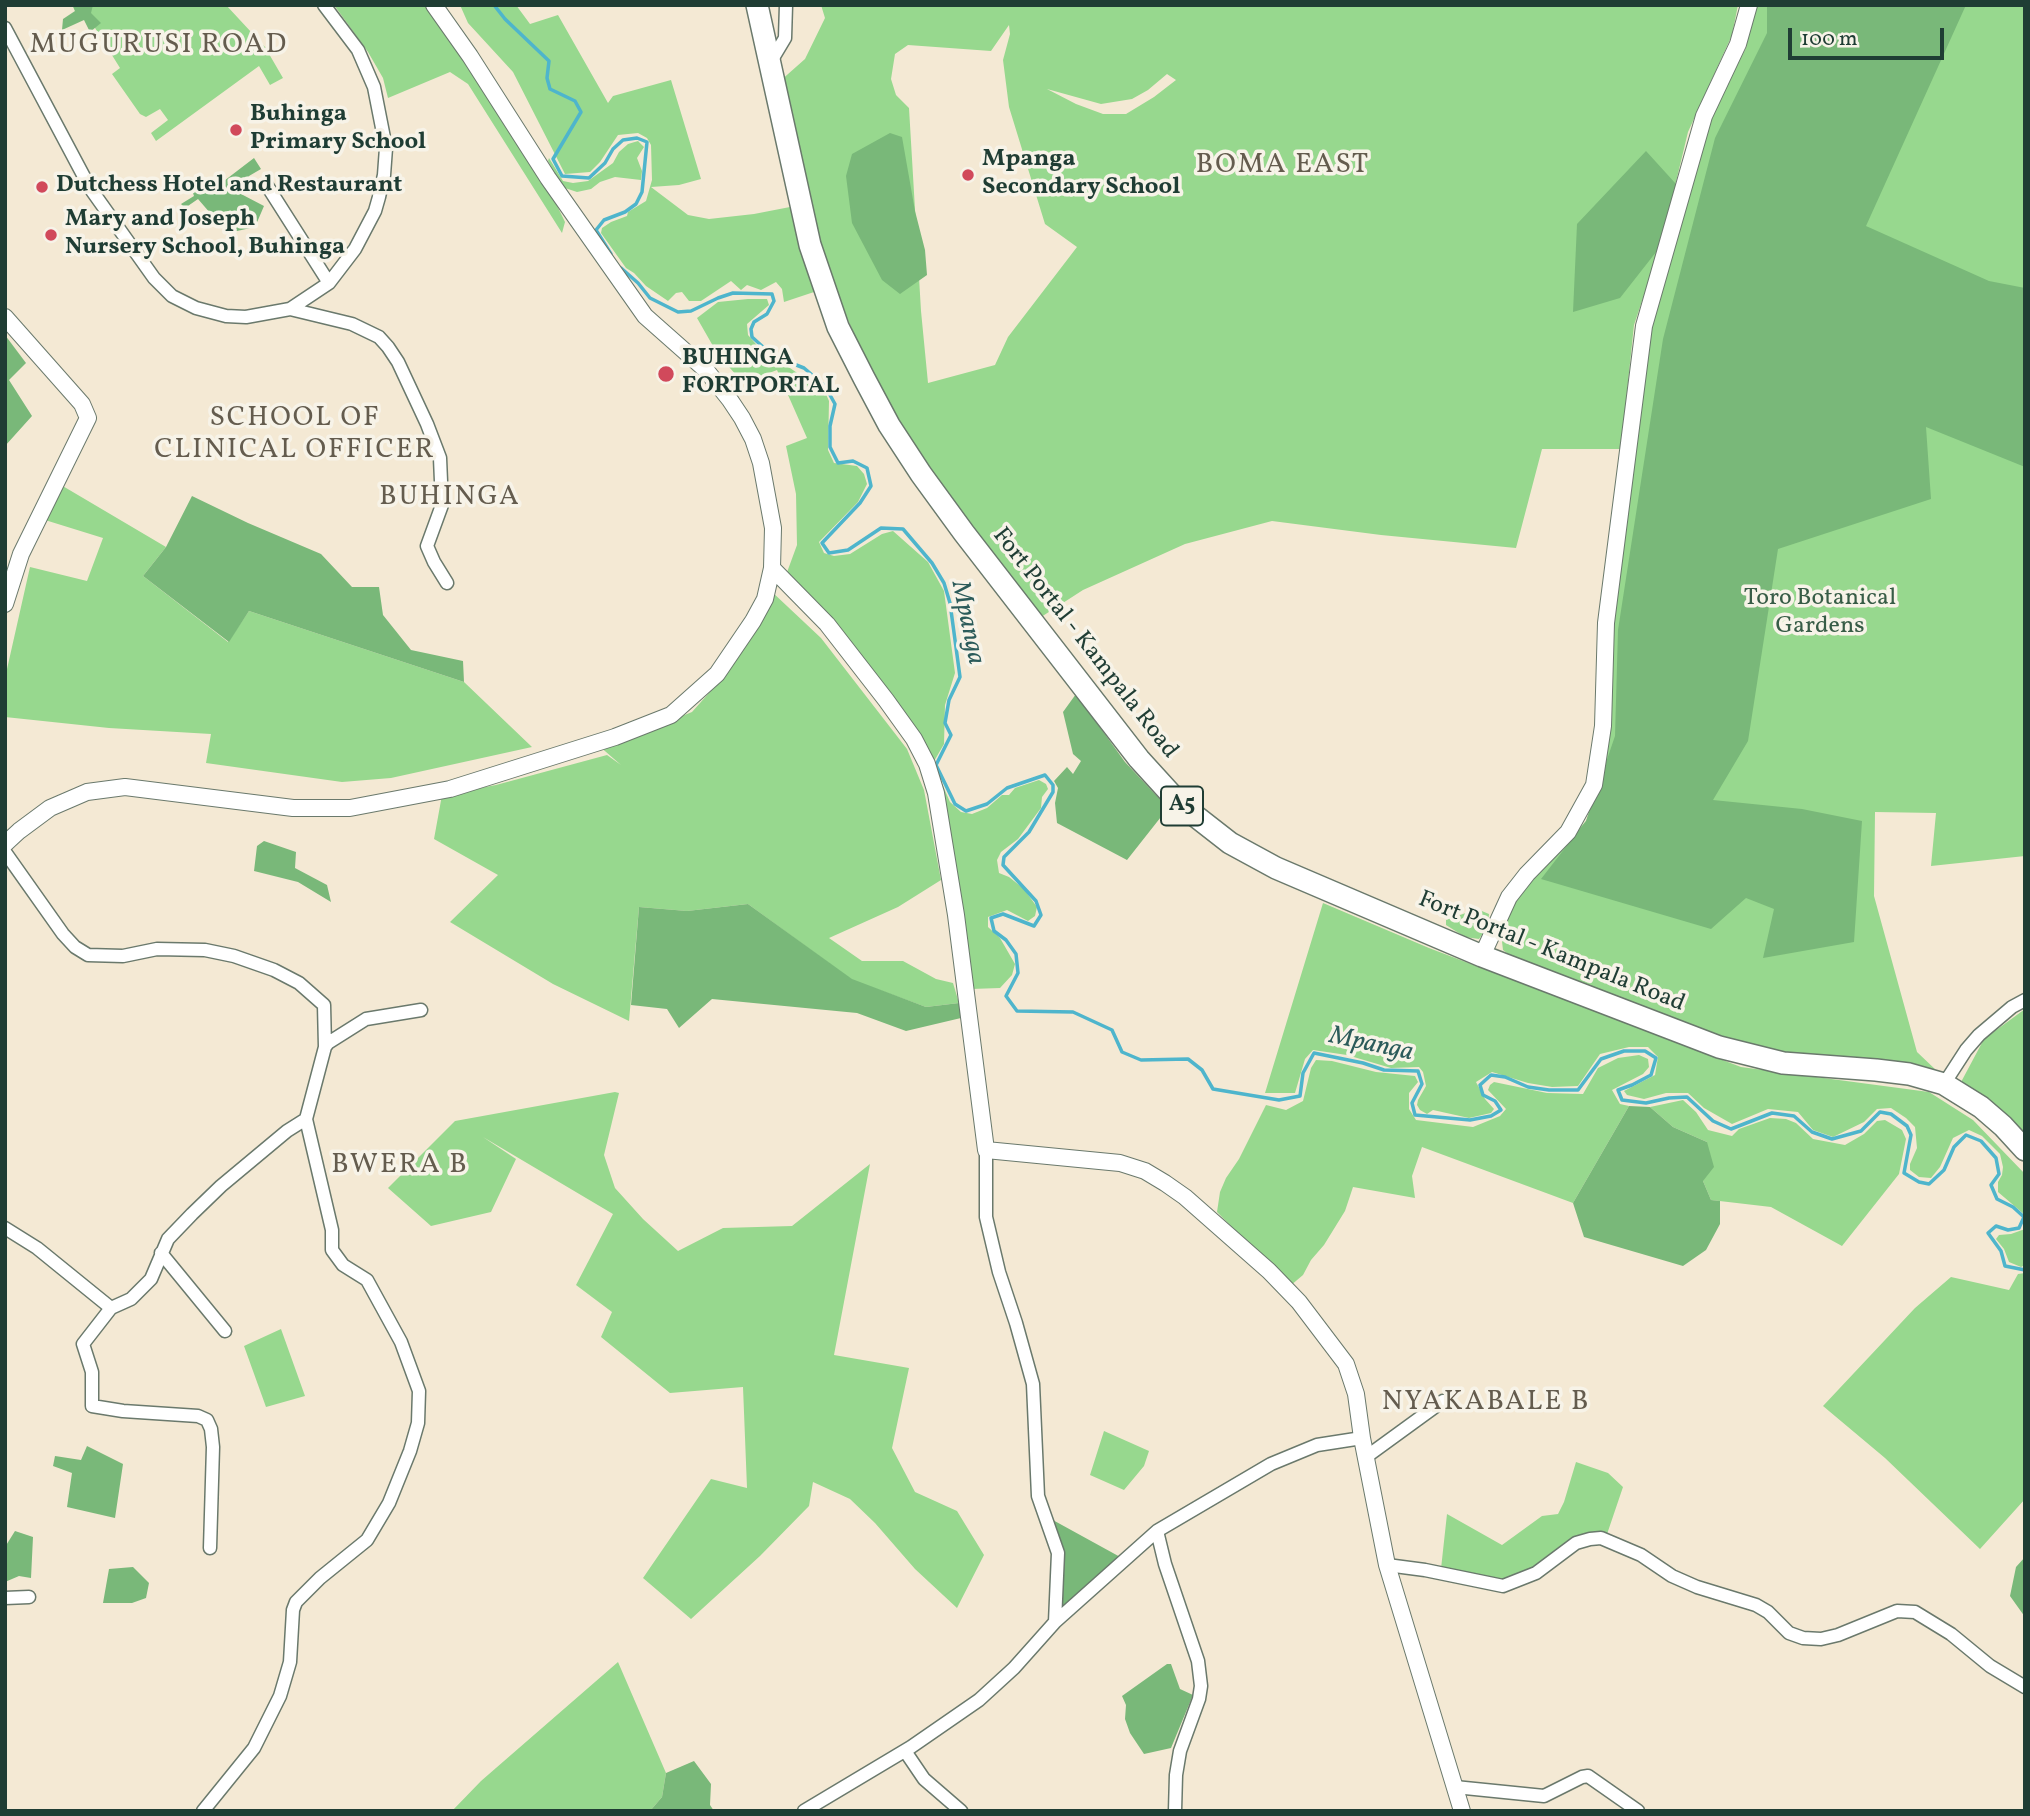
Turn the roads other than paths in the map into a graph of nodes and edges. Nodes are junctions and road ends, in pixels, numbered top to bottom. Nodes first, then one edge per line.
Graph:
1 (324, 5) edge
2 (434, 5) edge
3 (757, 5) edge
4 (786, 5) edge
5 (1749, 5) edge
6 (5, 29) edge
7 (770, 63) junction
8 (266, 184) dead end
9 (329, 284) junction
10 (290, 309) junction
11 (5, 317) edge
12 (772, 568) junction
13 (447, 583) dead end
14 (5, 604) edge
15 (9, 839) edge
16 (1482, 956) junction
17 (2025, 1000) edge
18 (421, 1010) dead end
19 (325, 1047) junction
20 (1944, 1084) junction
21 (306, 1119) junction
22 (986, 1150) junction
23 (2025, 1150) edge
24 (5, 1228) edge
25 (161, 1253) junction
26 (111, 1308) junction
27 (225, 1331) dead end
28 (1443, 1401) dead end
29 (1362, 1438) junction
30 (1366, 1457) junction
31 (1157, 1531) junction
32 (210, 1548) dead end
33 (1387, 1565) junction
34 (29, 1597) dead end
35 (5, 1598) edge
36 (1055, 1622) junction
37 (2025, 1687) edge
38 (905, 1752) junction
39 (1455, 1787) junction
40 (203, 1811) edge
41 (804, 1811) edge
42 (961, 1811) edge
43 (1175, 1811) edge
44 (1462, 1811) edge
45 (1638, 1811) edge

1 - 9 street
2 - 12 main road
3 - 7 highway, Fort Portal - Kampala Road / A5
4 - 7 street
5 - 16 main road
6 - 10 street
7 - 16 highway, Fort Portal - Kampala Road / A5
8 - 9 street
9 - 10 street
10 - 13 street
11 - 14 main road
12 - 15 main road
12 - 22 main road
15 - 19 street
16 - 20 highway, Fort Portal - Kampala Road / A5
17 - 20 street
18 - 19 street
19 - 21 street
20 - 23 highway, Fort Portal - Kampala Road / A5
21 - 25 street
21 - 40 street
22 - 29 main road
22 - 36 street
24 - 26 street
25 - 26 street
25 - 27 street
26 - 32 street
28 - 30 street
29 - 30 main road
29 - 31 street
30 - 33 main road
31 - 36 street
31 - 43 street
33 - 37 street
33 - 39 main road
34 - 35 street
36 - 38 street
38 - 41 street
38 - 42 street
39 - 44 main road
39 - 45 street

